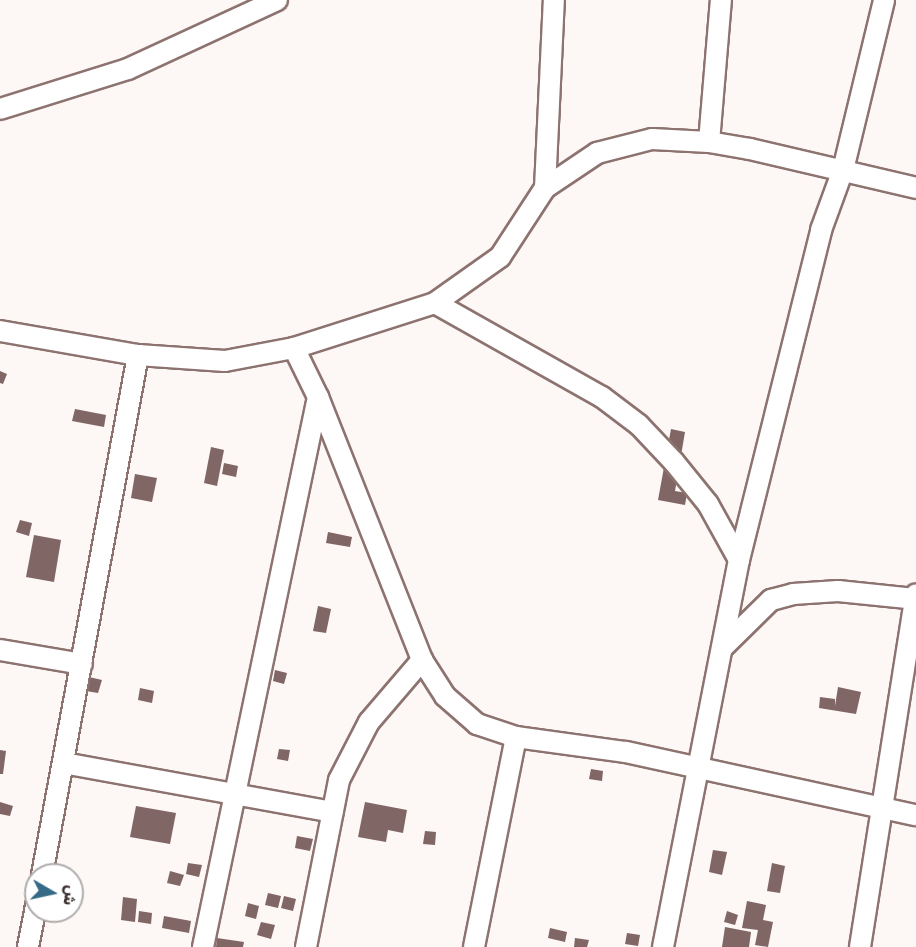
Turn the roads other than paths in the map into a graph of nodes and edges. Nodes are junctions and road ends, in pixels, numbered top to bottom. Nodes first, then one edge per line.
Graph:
1 (277, 0) edge
2 (554, 0) edge
3 (721, 0) edge
4 (884, 0) edge
5 (0, 109) edge
6 (709, 142) junction
7 (843, 170) junction
8 (545, 188) junction
9 (916, 188) edge
10 (435, 303) junction
11 (0, 331) edge
12 (294, 348) junction
13 (138, 355) junction
14 (318, 397) junction
15 (739, 560) junction
16 (916, 597) edge
17 (722, 648) junction
18 (0, 650) edge
19 (422, 660) junction
20 (82, 664) junction
21 (516, 737) junction
22 (63, 763) junction
23 (698, 769) junction
24 (234, 795) junction
25 (883, 809) junction
26 (333, 812) junction
27 (916, 815) edge
28 (44, 863) edge
29 (33, 923) edge
30 (28, 947) edge
31 (203, 947) edge
32 (306, 947) edge
33 (474, 947) edge
34 (663, 947) edge
35 (860, 947) edge

1 - 5 street
2 - 8 street
3 - 6 street
4 - 7 street
6 - 7 street
6 - 8 street
7 - 9 street
7 - 15 street
8 - 10 street
10 - 12 street
10 - 15 street
11 - 13 street
12 - 13 street
12 - 14 street
13 - 20 street
14 - 19 street
14 - 24 street
15 - 17 street
16 - 17 street
16 - 25 street
17 - 23 street
18 - 20 street
19 - 21 street
19 - 26 street
20 - 22 street
21 - 23 street
21 - 33 street
22 - 24 street
22 - 28 street
23 - 25 street
23 - 34 street
24 - 26 street
24 - 31 street
25 - 27 street
25 - 35 street
26 - 32 street
29 - 30 street

